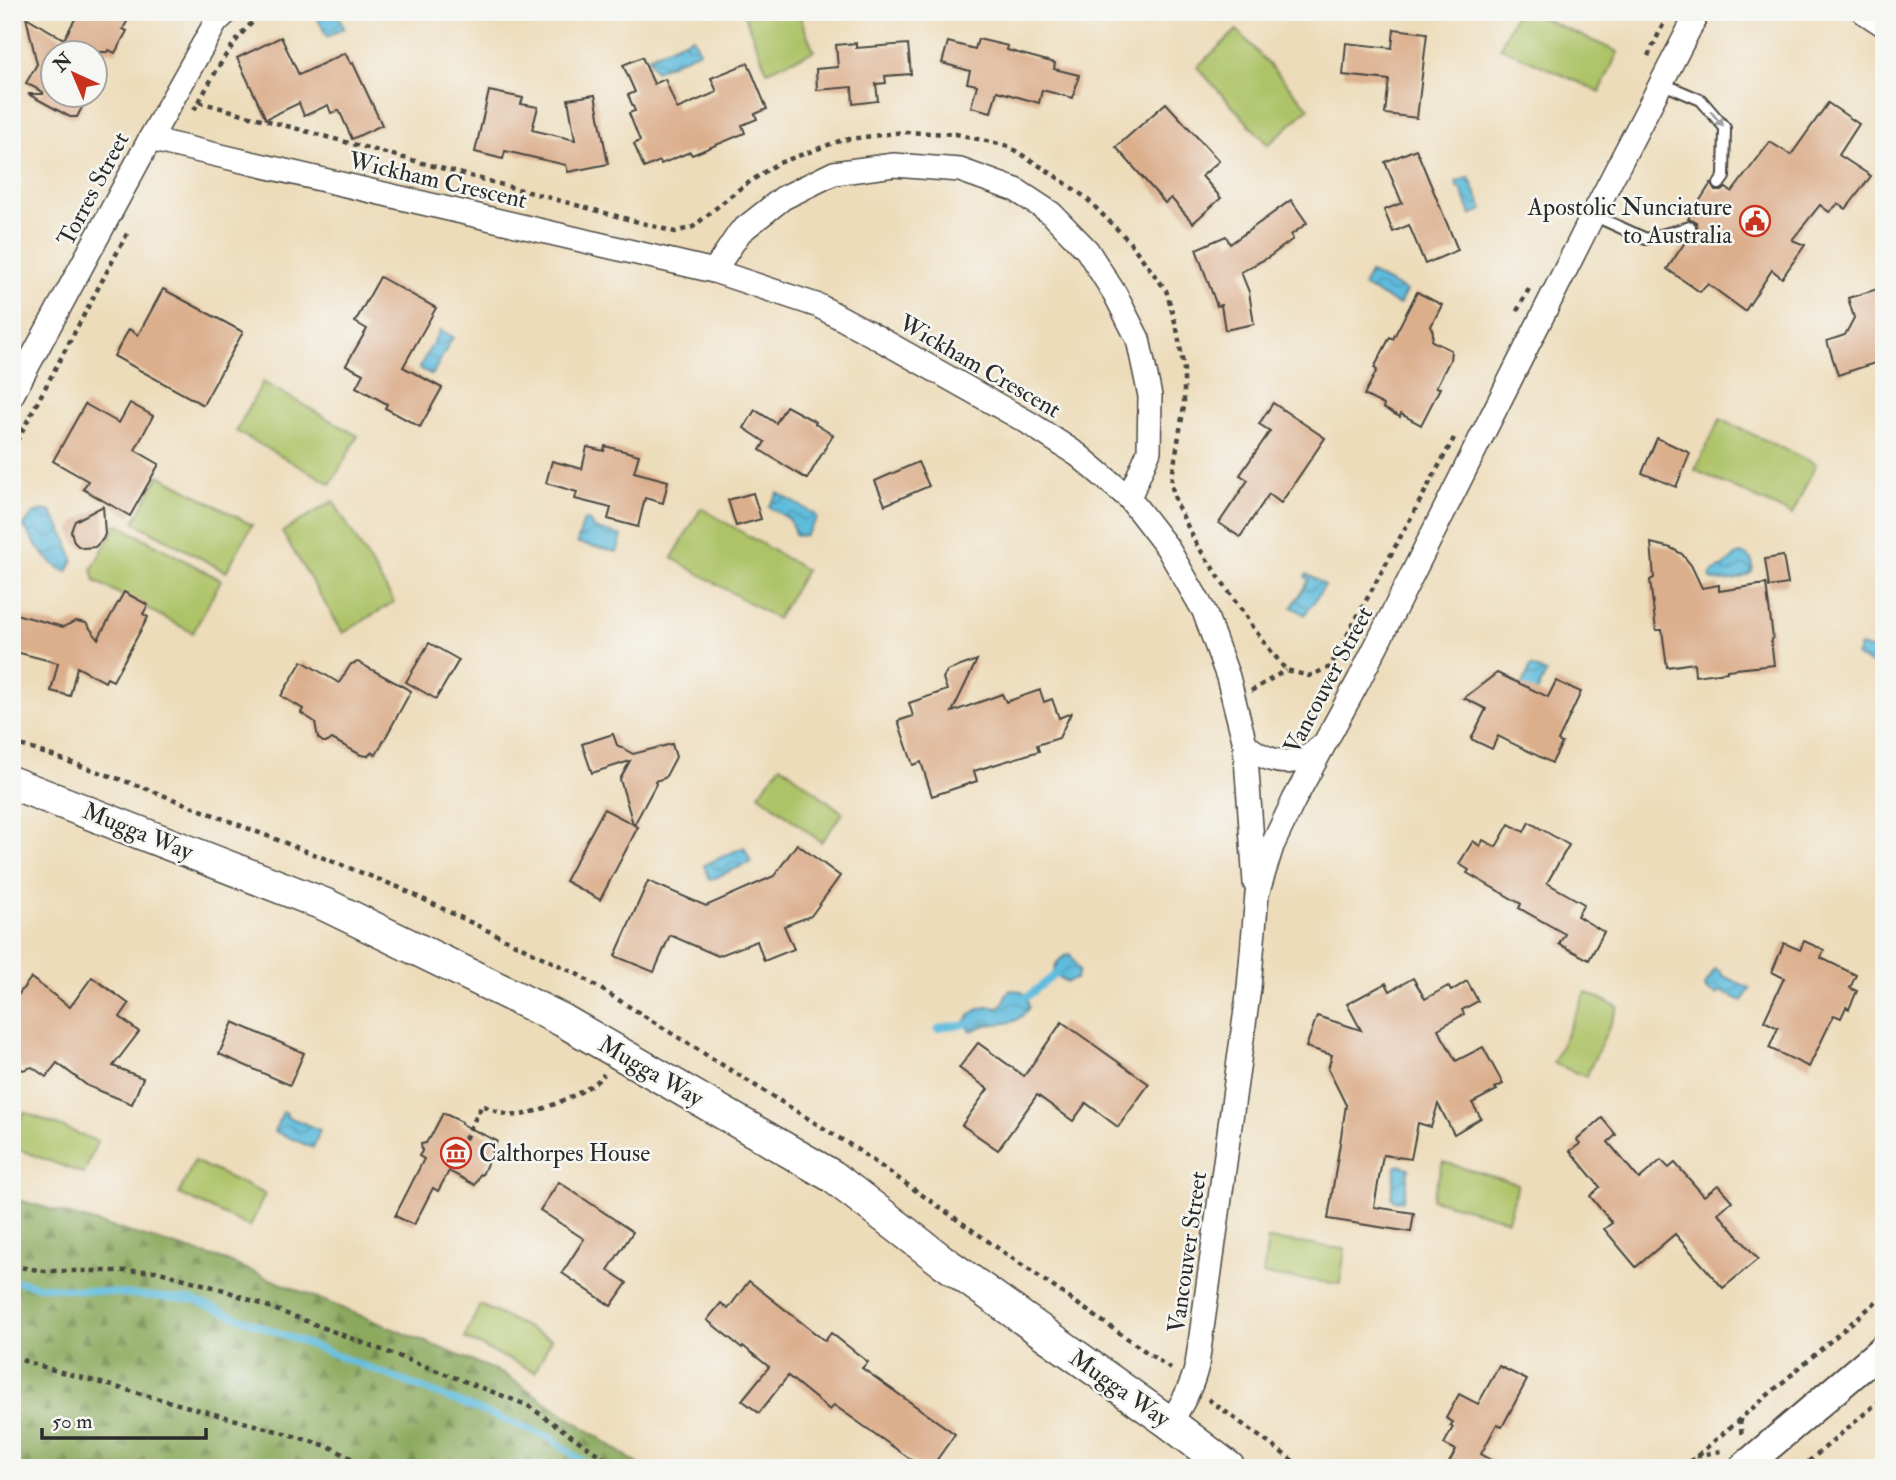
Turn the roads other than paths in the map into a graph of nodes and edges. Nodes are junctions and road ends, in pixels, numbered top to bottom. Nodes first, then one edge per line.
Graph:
1 (227, 12) edge
2 (1698, 12) edge
3 (1864, 12) edge
4 (1884, 26) edge
5 (1661, 83) junction
6 (150, 139) junction
7 (1719, 184) dead end
8 (1593, 215) junction
9 (1689, 227) dead end
10 (714, 271) junction
11 (12, 395) edge
12 (1129, 498) junction
13 (1326, 743) junction
14 (1245, 744) junction
15 (12, 783) edge
16 (1257, 894) junction
17 (1884, 1348) edge
18 (1170, 1423) junction
19 (1739, 1454) edge
20 (1229, 1468) edge

1 - 6 street, Torres Street
2 - 5 street, Vancouver Street
3 - 4 street
5 -> 7 lane
5 - 8 street, Vancouver Street
6 - 10 street, Wickham Crescent
6 - 11 street, Torres Street
8 - 9 lane
8 - 13 street, Vancouver Street
10 - 12 street, Wickham Crescent
10 - 12 street
12 - 14 street, Wickham Crescent
13 - 14 street
13 - 16 street, Vancouver Street
14 - 16 street, Wickham Crescent
15 - 18 main road, Mugga Way
16 - 18 street, Vancouver Street
17 - 19 street
18 - 20 main road, Mugga Way

